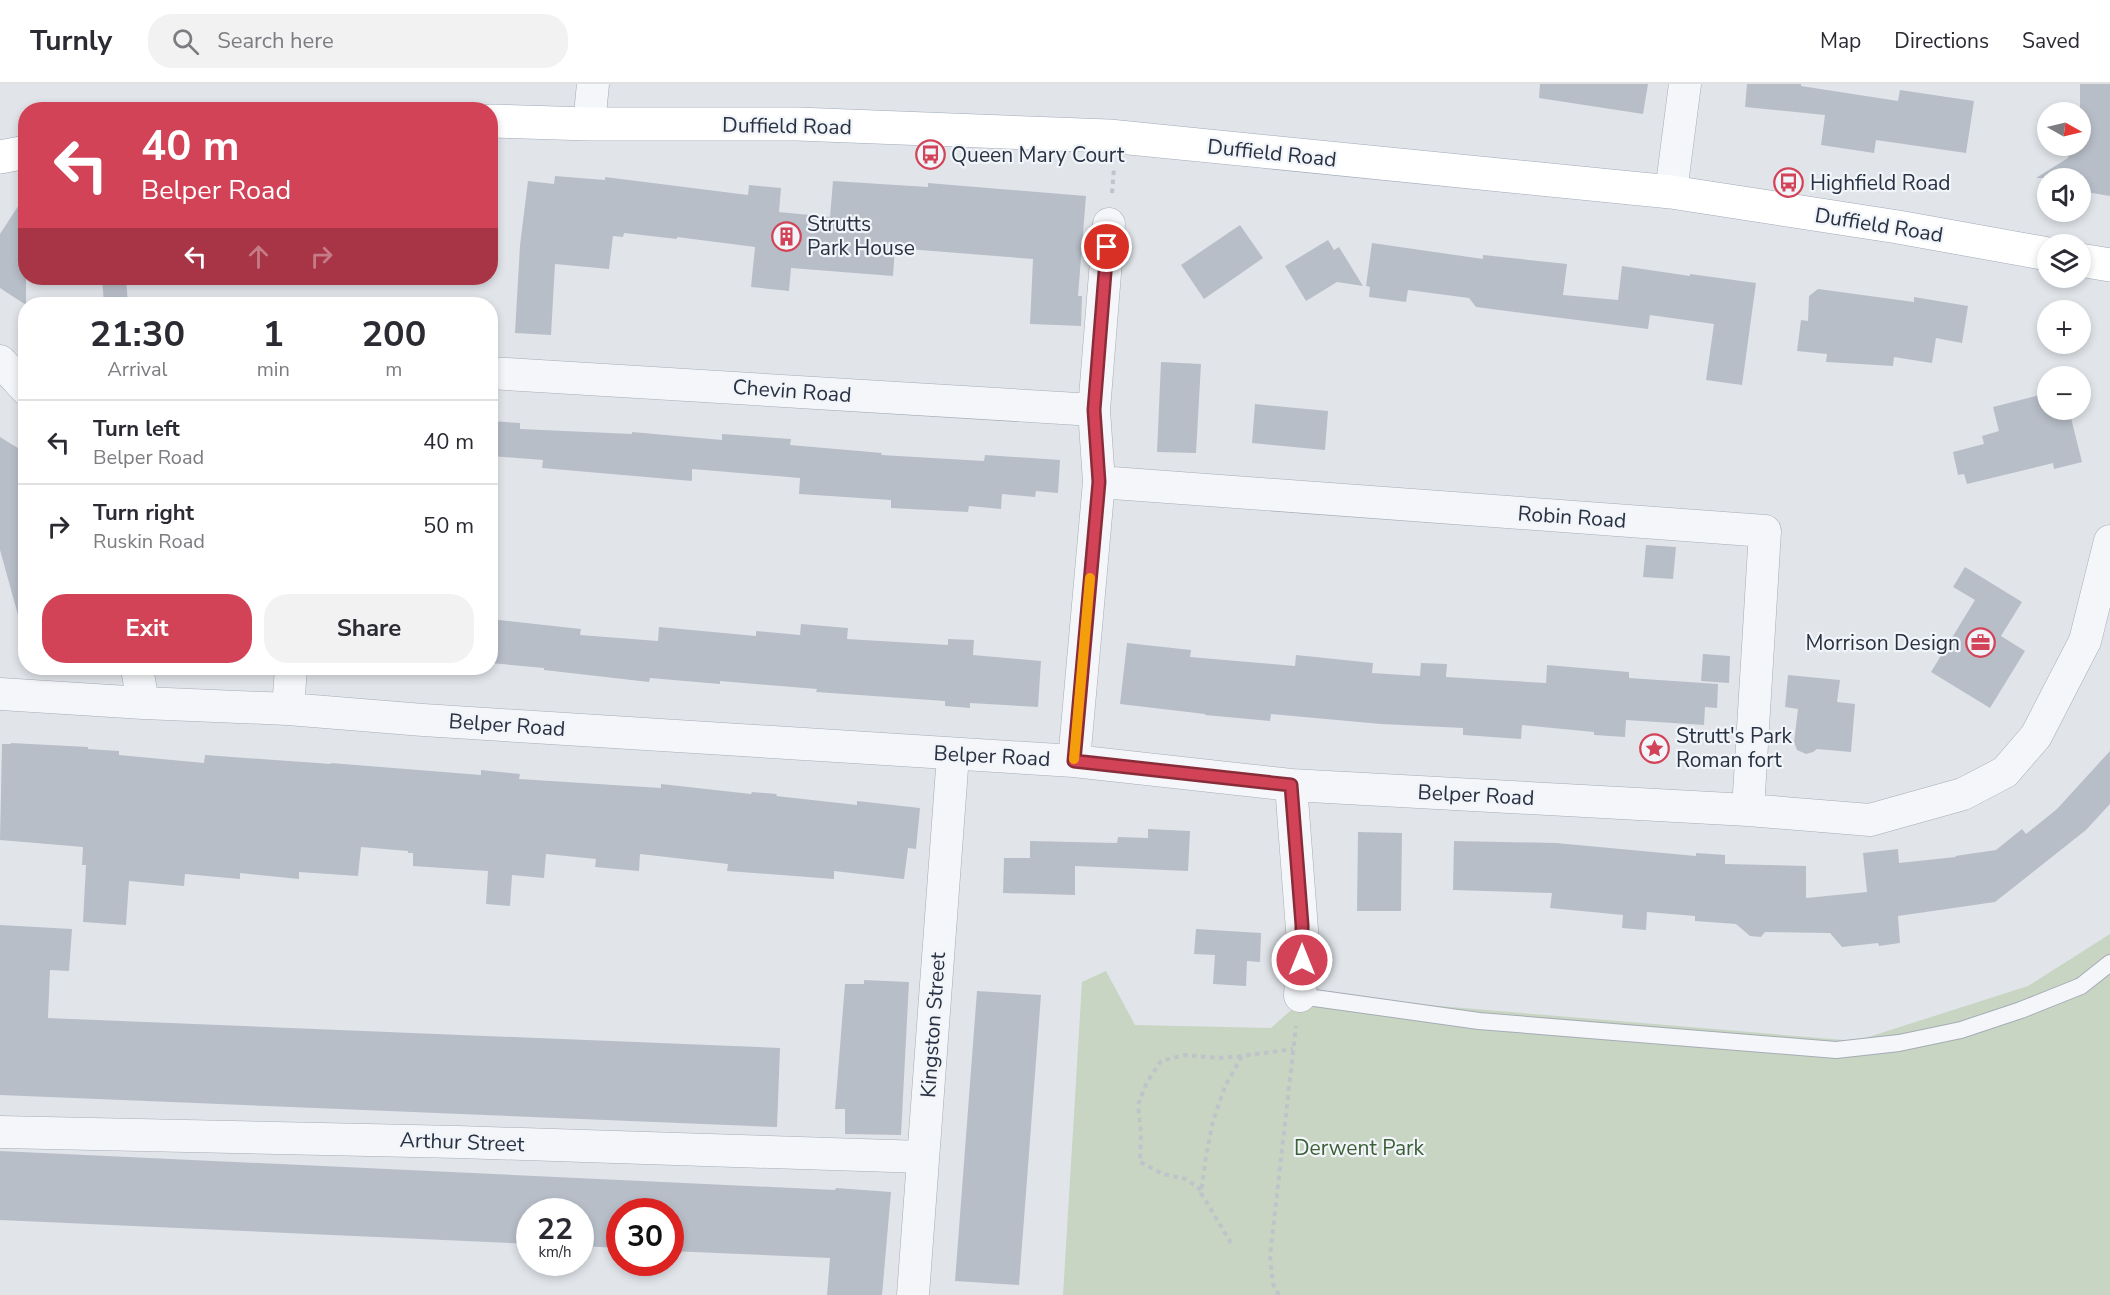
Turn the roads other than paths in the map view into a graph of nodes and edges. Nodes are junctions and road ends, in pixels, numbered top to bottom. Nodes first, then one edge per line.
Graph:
1 (593, 84) edge
2 (1685, 84) edge
3 (498, 121) edge
4 (589, 124) junction
5 (18, 154) edge
6 (0, 157) edge
7 (1671, 192) junction
8 (1110, 212) road end
9 (2037, 252) edge
10 (2091, 262) edge
11 (2110, 265) edge
12 (0, 361) edge
13 (498, 373) edge
14 (18, 380) edge
15 (1094, 410) junction
16 (1099, 482) junction
17 (2110, 541) edge
18 (138, 675) edge
19 (290, 675) edge
20 (0, 694) edge
21 (143, 703) junction
22 (288, 709) junction
23 (953, 755) junction
24 (1074, 761) junction
25 (1291, 785) junction
26 (1748, 810) junction
27 (2110, 963) edge
28 (1300, 996) joint
29 (0, 1132) edge
30 (924, 1157) junction
31 (913, 1295) edge

1 - 4 street
2 - 7 street
3 - 4 main road, Duffield Road
4 - 7 main road, Duffield Road
5 - 6 main road
7 - 9 main road, Duffield Road
8 - 15 street
10 - 11 main road
12 - 14 street
13 - 15 street, Chevin Road
15 - 16 street
16 - 24 street
16 - 26 street, Robin Road
17 - 26 street, Belper Road
18 - 21 street
19 - 22 street
20 - 21 street, Belper Road
21 - 22 street, Belper Road
22 - 23 street, Belper Road
23 - 24 street, Belper Road
23 - 30 street, Kingston Street
24 - 25 street, Belper Road
25 - 26 street, Belper Road
25 - 28 street
27 - 28 lane
29 - 30 street, Arthur Street
30 - 31 street, Kingston Street

